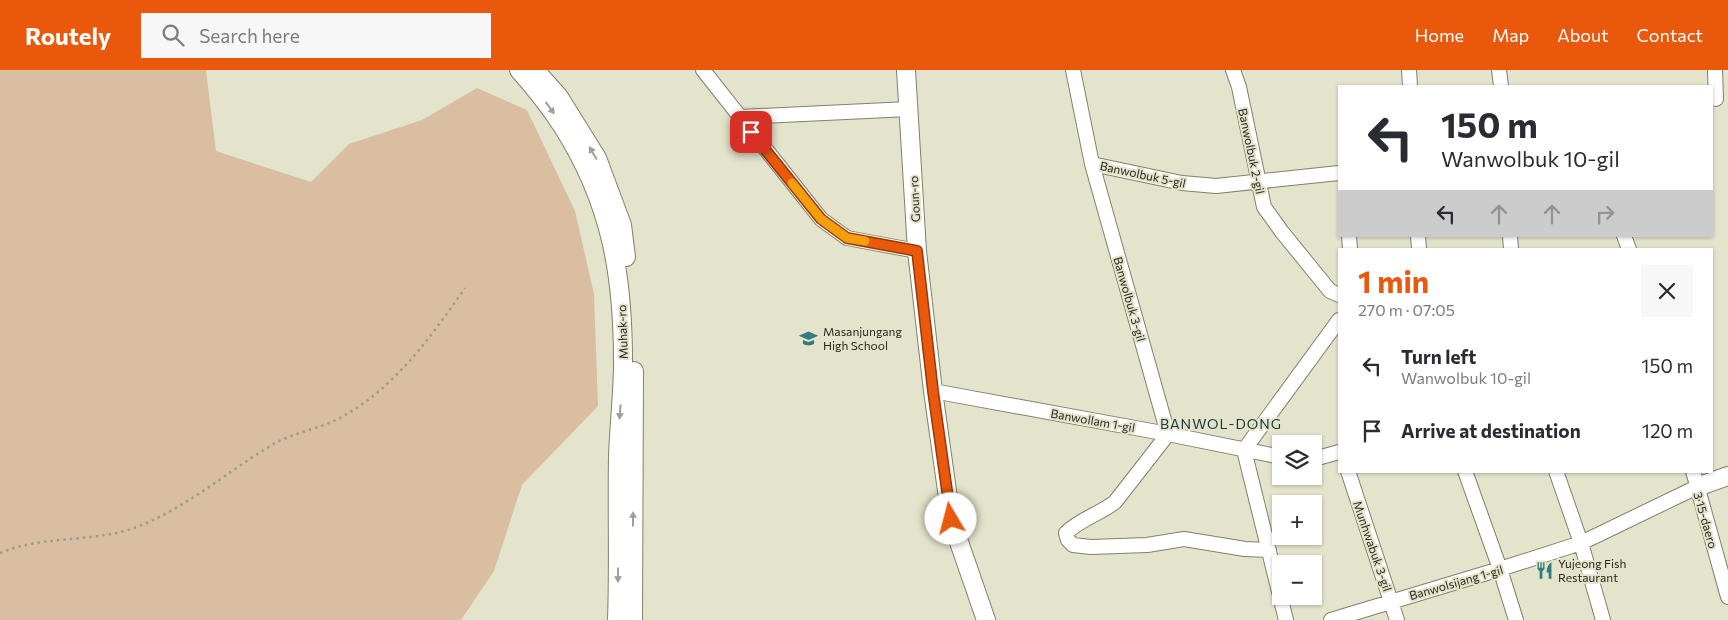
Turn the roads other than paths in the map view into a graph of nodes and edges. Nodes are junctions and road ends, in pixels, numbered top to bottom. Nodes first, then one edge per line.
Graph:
1 (519, 70) edge
2 (535, 70) edge
3 (702, 70) edge
4 (906, 70) edge
5 (1073, 70) edge
6 (1233, 70) edge
7 (1409, 70) edge
8 (1500, 70) edge
9 (1715, 70) edge
10 (1410, 85) edge
11 (1501, 85) edge
12 (1719, 98) edge
13 (909, 109) junction
14 (740, 117) junction
15 (1092, 164) junction
16 (1338, 173) edge
17 (1258, 180) junction
18 (917, 251) junction
19 (1338, 295) edge
20 (1338, 321) edge
21 (933, 391) junction
22 (1168, 434) junction
23 (1244, 450) junction
24 (1338, 452) edge
25 (1272, 456) edge
26 (1322, 457) edge
27 (1349, 473) edge
28 (1466, 473) edge
29 (1557, 473) edge
30 (1728, 476) edge
31 (1695, 479) edge
32 (1581, 543) junction
33 (1269, 550) junction
34 (1500, 569) junction
35 (1728, 597) edge
36 (1391, 601) junction
37 (617, 620) edge
38 (633, 620) edge
39 (986, 620) edge
40 (1286, 620) edge
41 (1331, 620) edge
42 (1397, 620) edge
43 (1516, 620) edge
44 (1604, 620) edge

1 -> 37 main road, Muhak-ro
38 -> 2 main road, Muhak-ro
3 - 14 street
4 - 13 main road, Goun-ro
5 - 15 street, Banwolbuk 5-gil
6 - 17 street, Banwolbuk 2-gil
7 - 10 street
8 - 11 street
9 - 12 street
13 - 14 street
13 - 18 main road, Goun-ro
14 - 18 street
15 - 17 street, Banwolbuk 5-gil
15 - 22 street, Banwolbuk 3-gil
16 - 17 street, Banwolbuk 5-gil
17 - 19 street, Banwolbuk 2-gil
18 - 21 main road, Goun-ro
20 - 23 street
21 - 22 street, Banwollam 1-gil
21 - 39 main road, Goun-ro
22 - 23 street, Banwollam 1-gil
22 - 33 street
23 - 25 street, Banwollam 1-gil
23 - 33 street
24 - 26 street
27 - 36 street, Munhwabuk 3-gil
28 - 34 street
29 - 32 street
30 - 31 main road
31 - 32 street, Banwolsijang 1-gil
31 - 35 street, 3·15-daero
32 - 34 street, Banwolsijang 1-gil
32 - 44 street
33 - 40 street
34 - 36 street, Banwolsijang 1-gil
34 - 43 street
36 - 41 street, Banwolsijang 1-gil
36 - 42 street, Munhwabuk 3-gil

